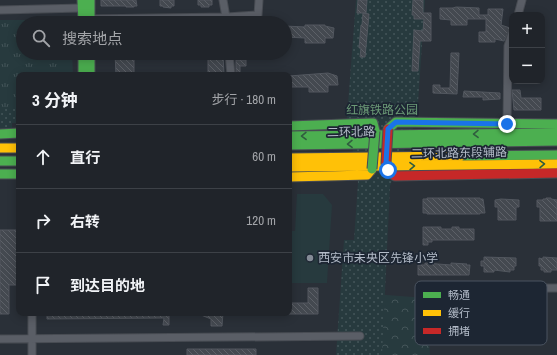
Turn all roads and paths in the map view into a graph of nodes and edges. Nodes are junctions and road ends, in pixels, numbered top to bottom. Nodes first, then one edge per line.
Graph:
1 (90, 0) edge
2 (223, 0) edge
3 (259, 0) edge
4 (522, 0) edge
5 (82, 4) edge
6 (0, 10) edge
7 (519, 12) edge
8 (85, 16) edge
9 (87, 16) edge
10 (226, 16) edge
11 (252, 16) edge
12 (509, 43) edge
13 (83, 60) edge
14 (90, 60) edge
15 (230, 60) edge
16 (83, 72) edge
17 (90, 72) edge
18 (231, 72) edge
19 (507, 124) junction
20 (557, 124) edge
21 (292, 126) edge
22 (557, 132) edge
23 (0, 134) edge
24 (16, 134) edge
25 (292, 136) edge
26 (557, 140) edge
27 (292, 145) edge
28 (0, 148) edge
29 (16, 148) edge
30 (557, 155) edge
31 (292, 158) edge
32 (0, 161) edge
33 (16, 161) edge
34 (557, 164) edge
35 (292, 168) edge
36 (0, 174) edge
37 (16, 174) edge
38 (557, 174) edge
39 (292, 177) edge
40 (547, 288) edge
41 (557, 288) edge
42 (32, 316) edge
43 (360, 336) dead end
44 (0, 338) edge
45 (32, 338) junction
46 (32, 355) edge

1 - 9 main road
2 - 10 street
3 - 11 street
4 - 7 street
5 - 6 street
5 - 8 main road
12 - 19 street
13 - 16 main road
14 - 17 main road
15 - 18 street
19 - 20 main road
19 - 38 main road, bridge
21 - 39 main road, bridge
22 -> 25 main road, 二环北路东段辅路
23 - 24 main road
26 -> 27 main road, 二环北路
28 - 29 main road
30 - 31 main road, 二环北路
32 - 33 main road
35 -> 34 main road, 二环北路东段辅路
36 - 37 main road
40 - 41 street
42 - 45 street
43 - 45 street
44 - 45 street
45 - 46 street

